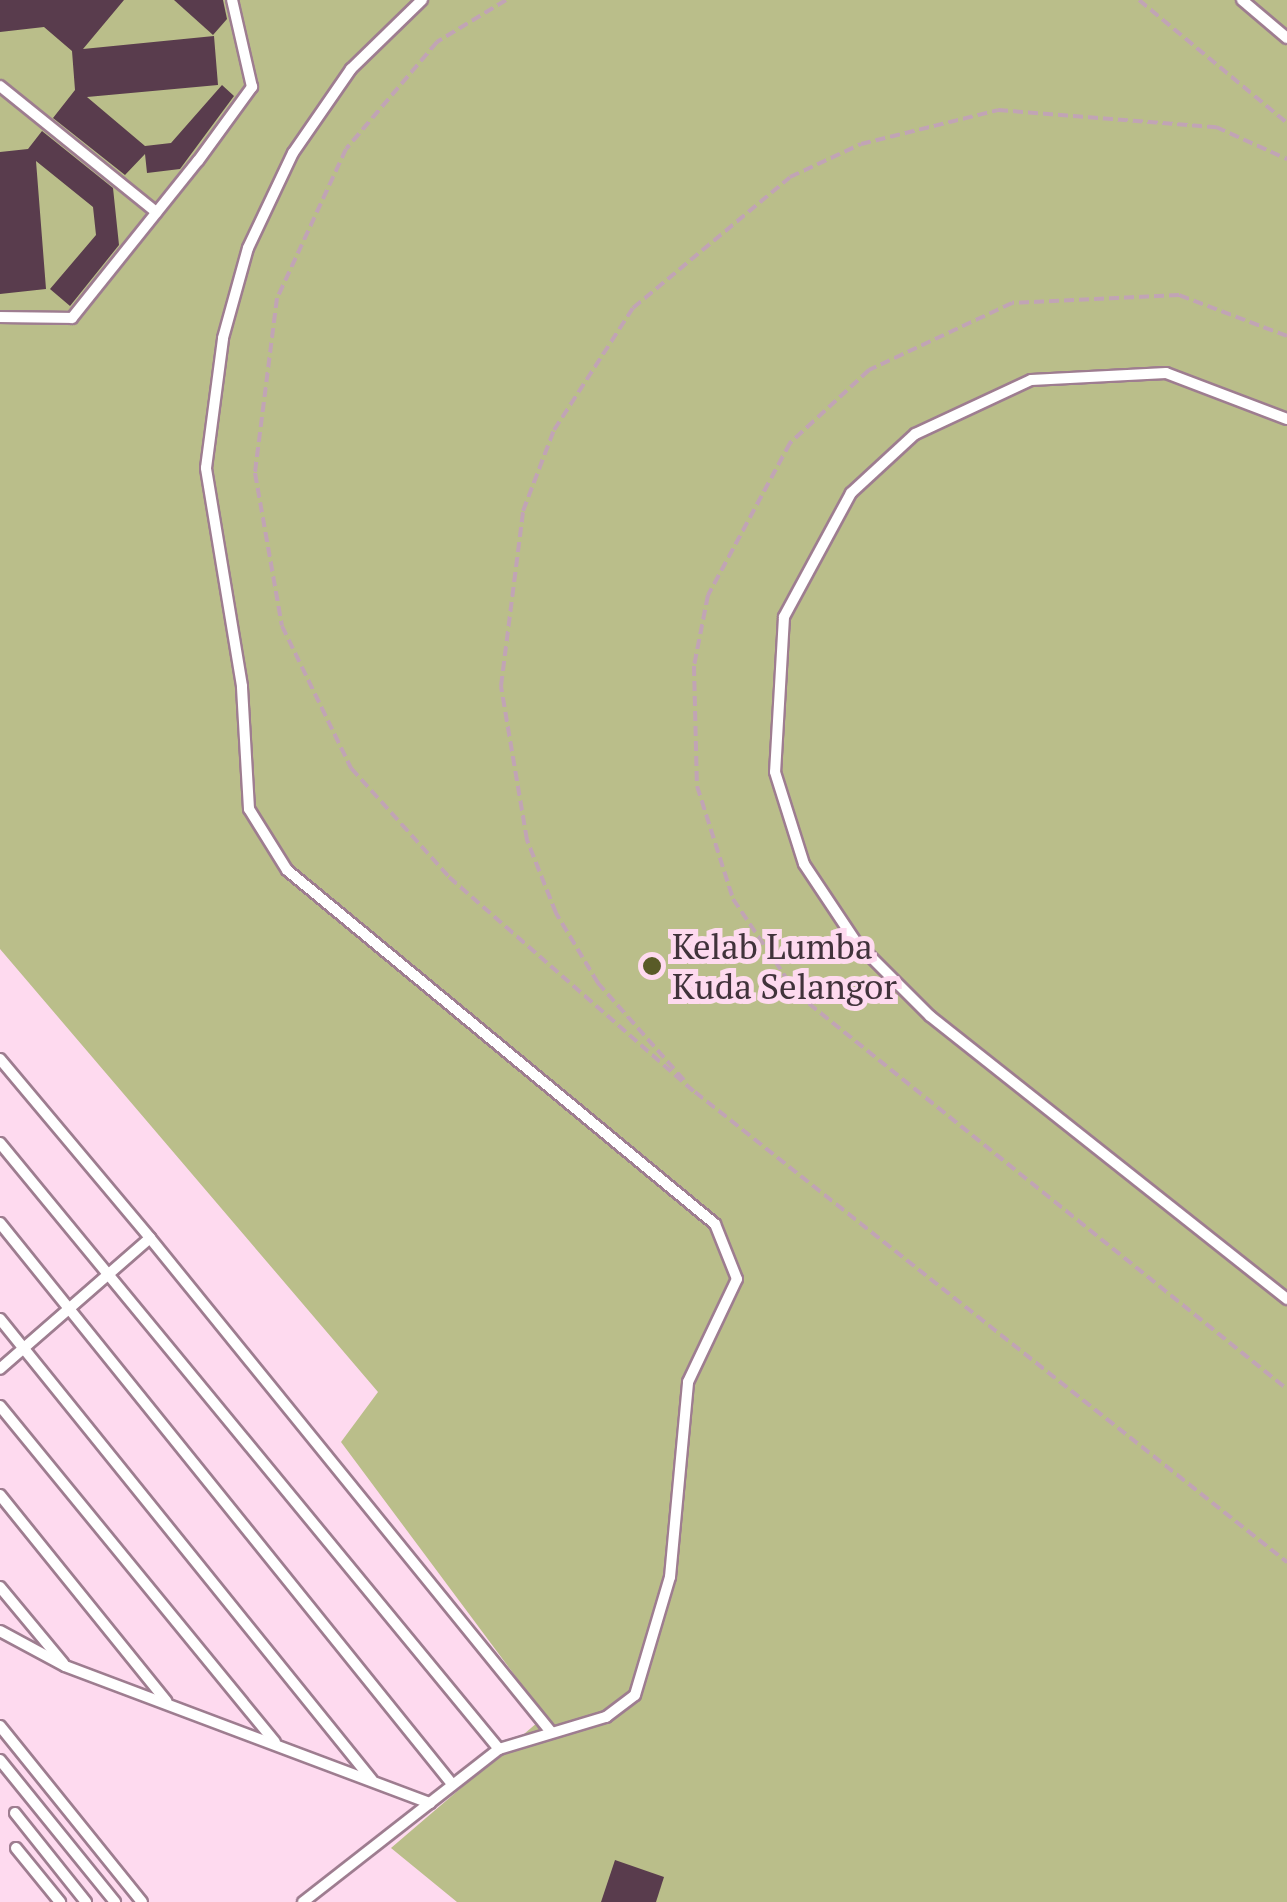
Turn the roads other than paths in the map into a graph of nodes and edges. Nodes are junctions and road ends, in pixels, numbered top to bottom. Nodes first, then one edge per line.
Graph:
1 (232, 0) edge
2 (422, 0) edge
3 (1242, 0) edge
4 (1287, 38) edge
5 (0, 86) edge
6 (156, 212) junction
7 (0, 317) edge
8 (1287, 419) edge
9 (0, 1059) edge
10 (0, 1143) edge
11 (0, 1223) edge
12 (150, 1238) junction
13 (108, 1276) junction
14 (1287, 1299) edge
15 (70, 1308) junction
16 (0, 1319) edge
17 (24, 1349) junction
18 (0, 1370) edge
19 (0, 1406) edge
20 (0, 1495) edge
21 (0, 1587) edge
22 (0, 1631) edge
23 (65, 1666) junction
24 (167, 1702) junction
25 (0, 1726) edge
26 (551, 1732) junction
27 (277, 1744) junction
28 (499, 1749) junction
29 (0, 1760) edge
30 (372, 1780) junction
31 (452, 1784) junction
32 (430, 1803) junction
33 (15, 1813) dead end
34 (16, 1848) dead end
35 (60, 1902) edge
36 (86, 1902) edge
37 (115, 1902) edge
38 (142, 1902) edge
39 (303, 1902) edge

1 - 6 lane
2 - 26 lane
3 - 4 lane
5 - 6 lane
6 - 7 lane
8 - 14 lane
9 - 12 lane
10 - 13 lane
11 - 15 lane
12 - 13 lane
12 - 26 lane
13 - 15 lane
13 - 28 lane
15 - 17 lane
15 - 31 lane
16 - 17 lane
17 - 18 lane
17 - 30 lane
19 - 27 lane
20 - 24 lane
21 - 23 lane
22 - 23 lane
23 - 24 lane
24 - 27 lane
25 - 38 lane
26 - 28 lane
27 - 30 lane
28 - 31 lane
29 - 37 lane
30 - 32 lane
31 - 32 lane
32 - 39 lane
33 - 36 lane
34 - 35 lane

